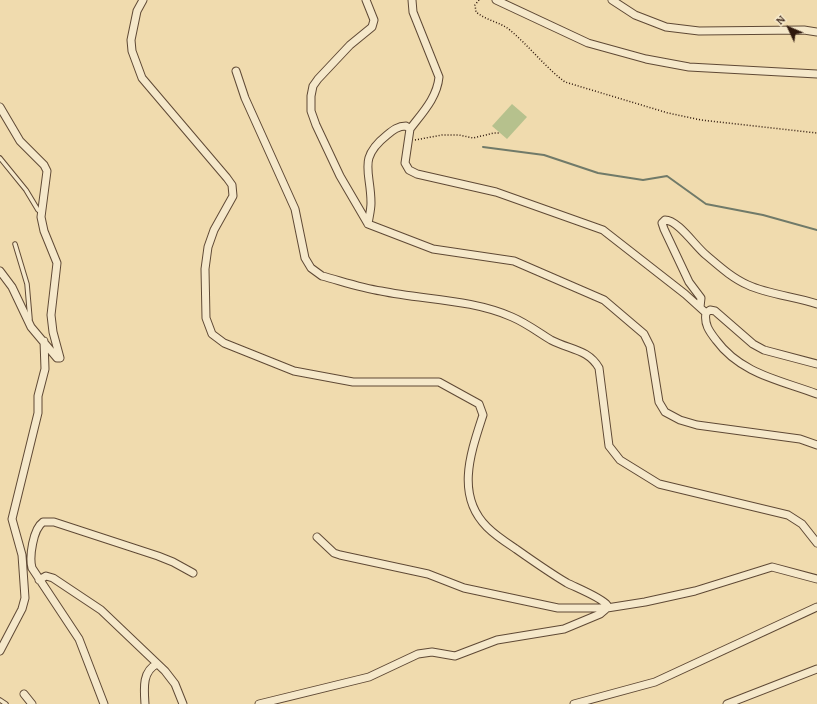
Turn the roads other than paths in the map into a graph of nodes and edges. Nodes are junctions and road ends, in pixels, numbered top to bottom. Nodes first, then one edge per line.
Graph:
1 (143, 0) edge
2 (366, 0) edge
3 (412, 0) edge
4 (496, 0) edge
5 (612, 0) edge
6 (817, 32) edge
7 (236, 71) dead end
8 (817, 74) edge
9 (0, 107) edge
10 (410, 129) junction
11 (0, 158) edge
12 (41, 212) junction
13 (368, 224) junction
14 (15, 244) dead end
15 (0, 271) edge
16 (817, 304) edge
17 (700, 307) junction
18 (706, 313) junction
19 (28, 322) junction
20 (44, 341) junction
21 (817, 364) edge
22 (817, 394) edge
23 (817, 444) edge
24 (318, 537) dead end
25 (817, 543) edge
26 (193, 573) dead end
27 (817, 579) edge
28 (40, 580) junction
29 (817, 607) edge
30 (607, 608) junction
31 (0, 651) edge
32 (157, 664) junction
33 (817, 669) edge
34 (24, 694) dead end
35 (0, 700) edge
36 (6, 704) edge
37 (32, 704) edge
38 (104, 704) edge
39 (145, 704) edge
40 (183, 704) edge
41 (259, 704) edge
42 (574, 704) edge
43 (727, 704) edge

1 - 30 street
2 - 13 street
3 - 10 street
4 - 8 street
5 - 6 street
7 - 25 street
9 - 12 street
10 - 13 street
10 - 17 street
11 - 12 lane
12 - 20 street
13 - 23 street
14 - 19 lane
15 - 19 street
16 - 17 street
17 - 18 street
18 - 21 street
18 - 22 street
19 - 20 street
20 - 31 street
24 - 30 street
26 - 28 street
27 - 30 street
28 - 32 street
28 - 38 street
29 - 42 street
30 - 41 street
32 - 39 street
32 - 40 street
33 - 43 street
34 - 37 street
35 - 36 lane

